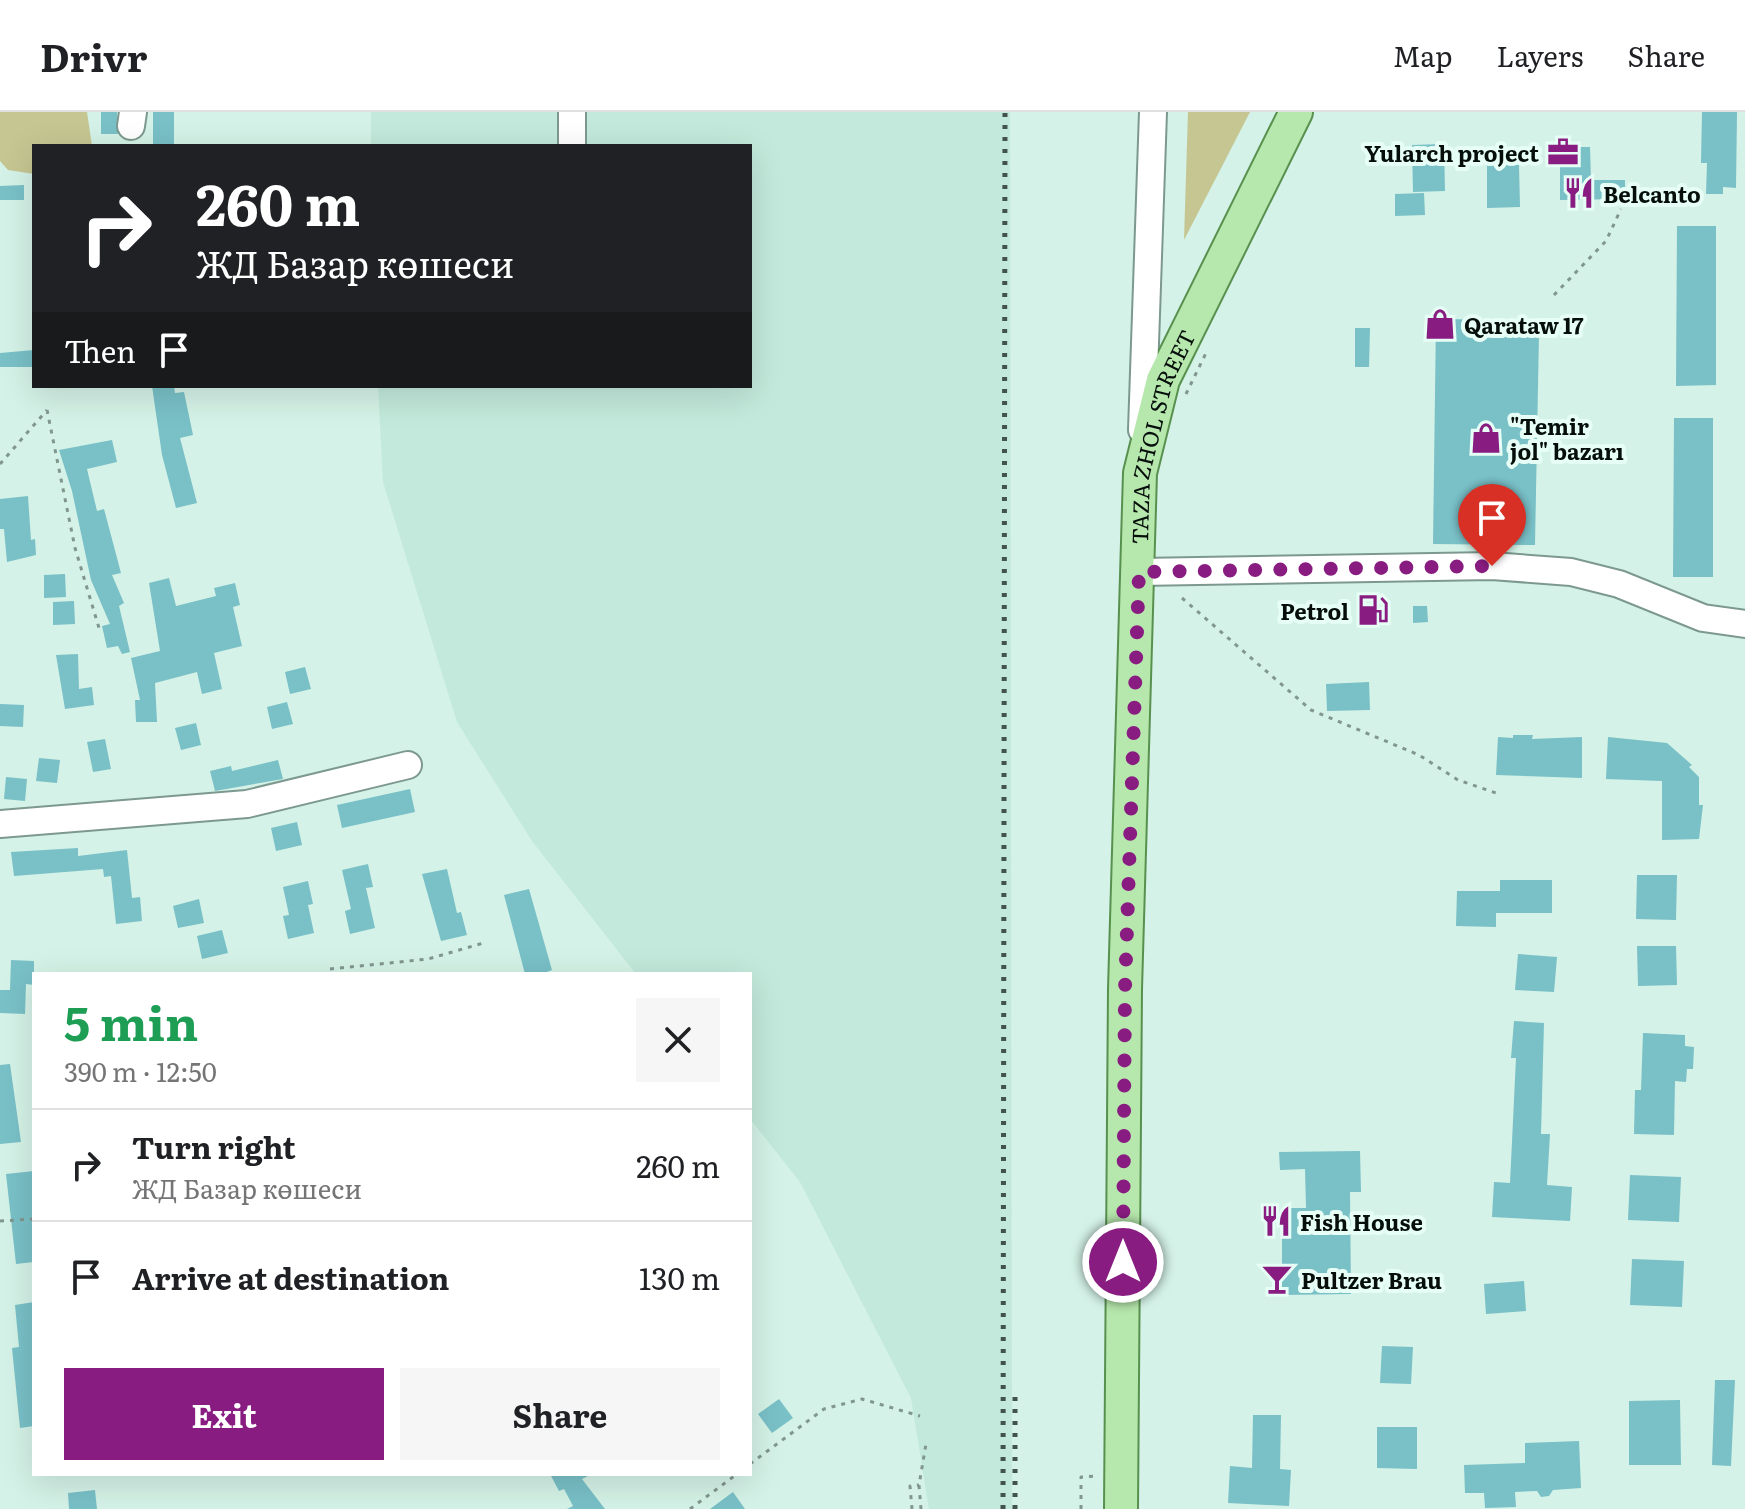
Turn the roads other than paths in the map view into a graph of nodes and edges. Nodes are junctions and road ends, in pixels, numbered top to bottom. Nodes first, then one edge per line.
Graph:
1 (572, 112) edge
2 (1153, 112) edge
3 (1296, 112) edge
4 (572, 144) edge
5 (1140, 473) junction
6 (1139, 572) junction
7 (1745, 624) edge
8 (408, 765) dead end
9 (0, 824) edge
10 (1121, 1509) edge

1 - 4 street
2 - 5 street
3 - 5 main road, TAZA ZHOL STREET
5 - 6 main road, TAZA ZHOL STREET
6 - 7 street
6 - 10 main road, TAZA ZHOL STREET
8 - 9 street

